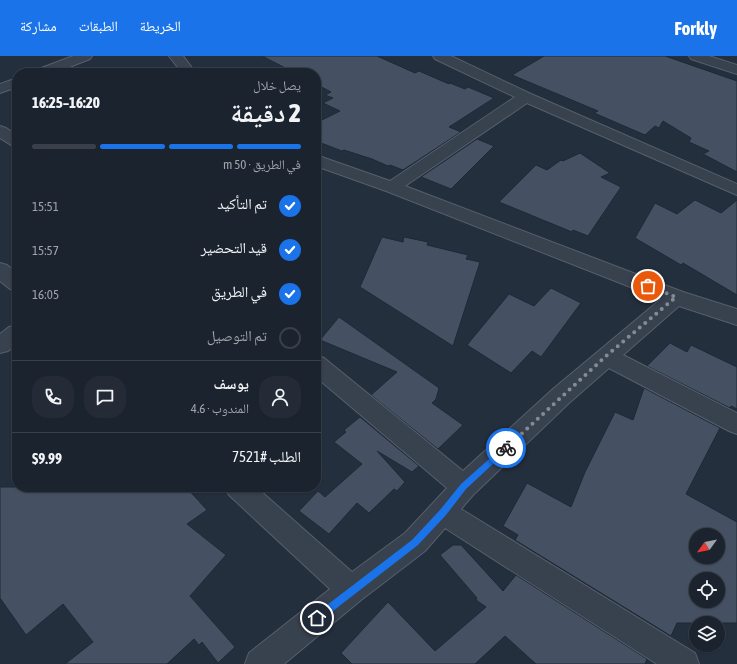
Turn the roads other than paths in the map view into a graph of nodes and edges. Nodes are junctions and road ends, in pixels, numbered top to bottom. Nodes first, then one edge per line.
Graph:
1 (85, 56) edge
2 (176, 56) edge
3 (440, 56) edge
4 (696, 56) edge
5 (55, 68) edge
6 (185, 68) edge
7 (737, 70) edge
8 (12, 84) edge
9 (0, 89) edge
10 (526, 97) junction
11 (0, 130) edge
12 (12, 138) edge
13 (321, 162) edge
14 (392, 187) junction
15 (737, 190) edge
16 (0, 270) edge
17 (12, 280) edge
18 (676, 297) junction
19 (737, 317) edge
20 (12, 337) edge
21 (0, 345) edge
22 (606, 356) junction
23 (321, 368) edge
24 (737, 424) edge
25 (464, 487) junction
26 (243, 492) edge
27 (443, 512) junction
28 (351, 590) junction
29 (260, 664) edge
30 (684, 664) edge

1 - 5 street
2 - 6 street
3 - 10 street
4 - 7 street
8 - 9 street
10 - 14 street
10 - 15 street
11 - 12 street
13 - 14 street
14 - 18 street
16 - 17 street
18 - 19 street
18 - 22 street
20 - 21 street
22 - 24 street
22 - 25 street
23 - 25 street
25 - 27 street
26 - 28 street
27 - 28 street
27 - 30 street
28 - 29 street

